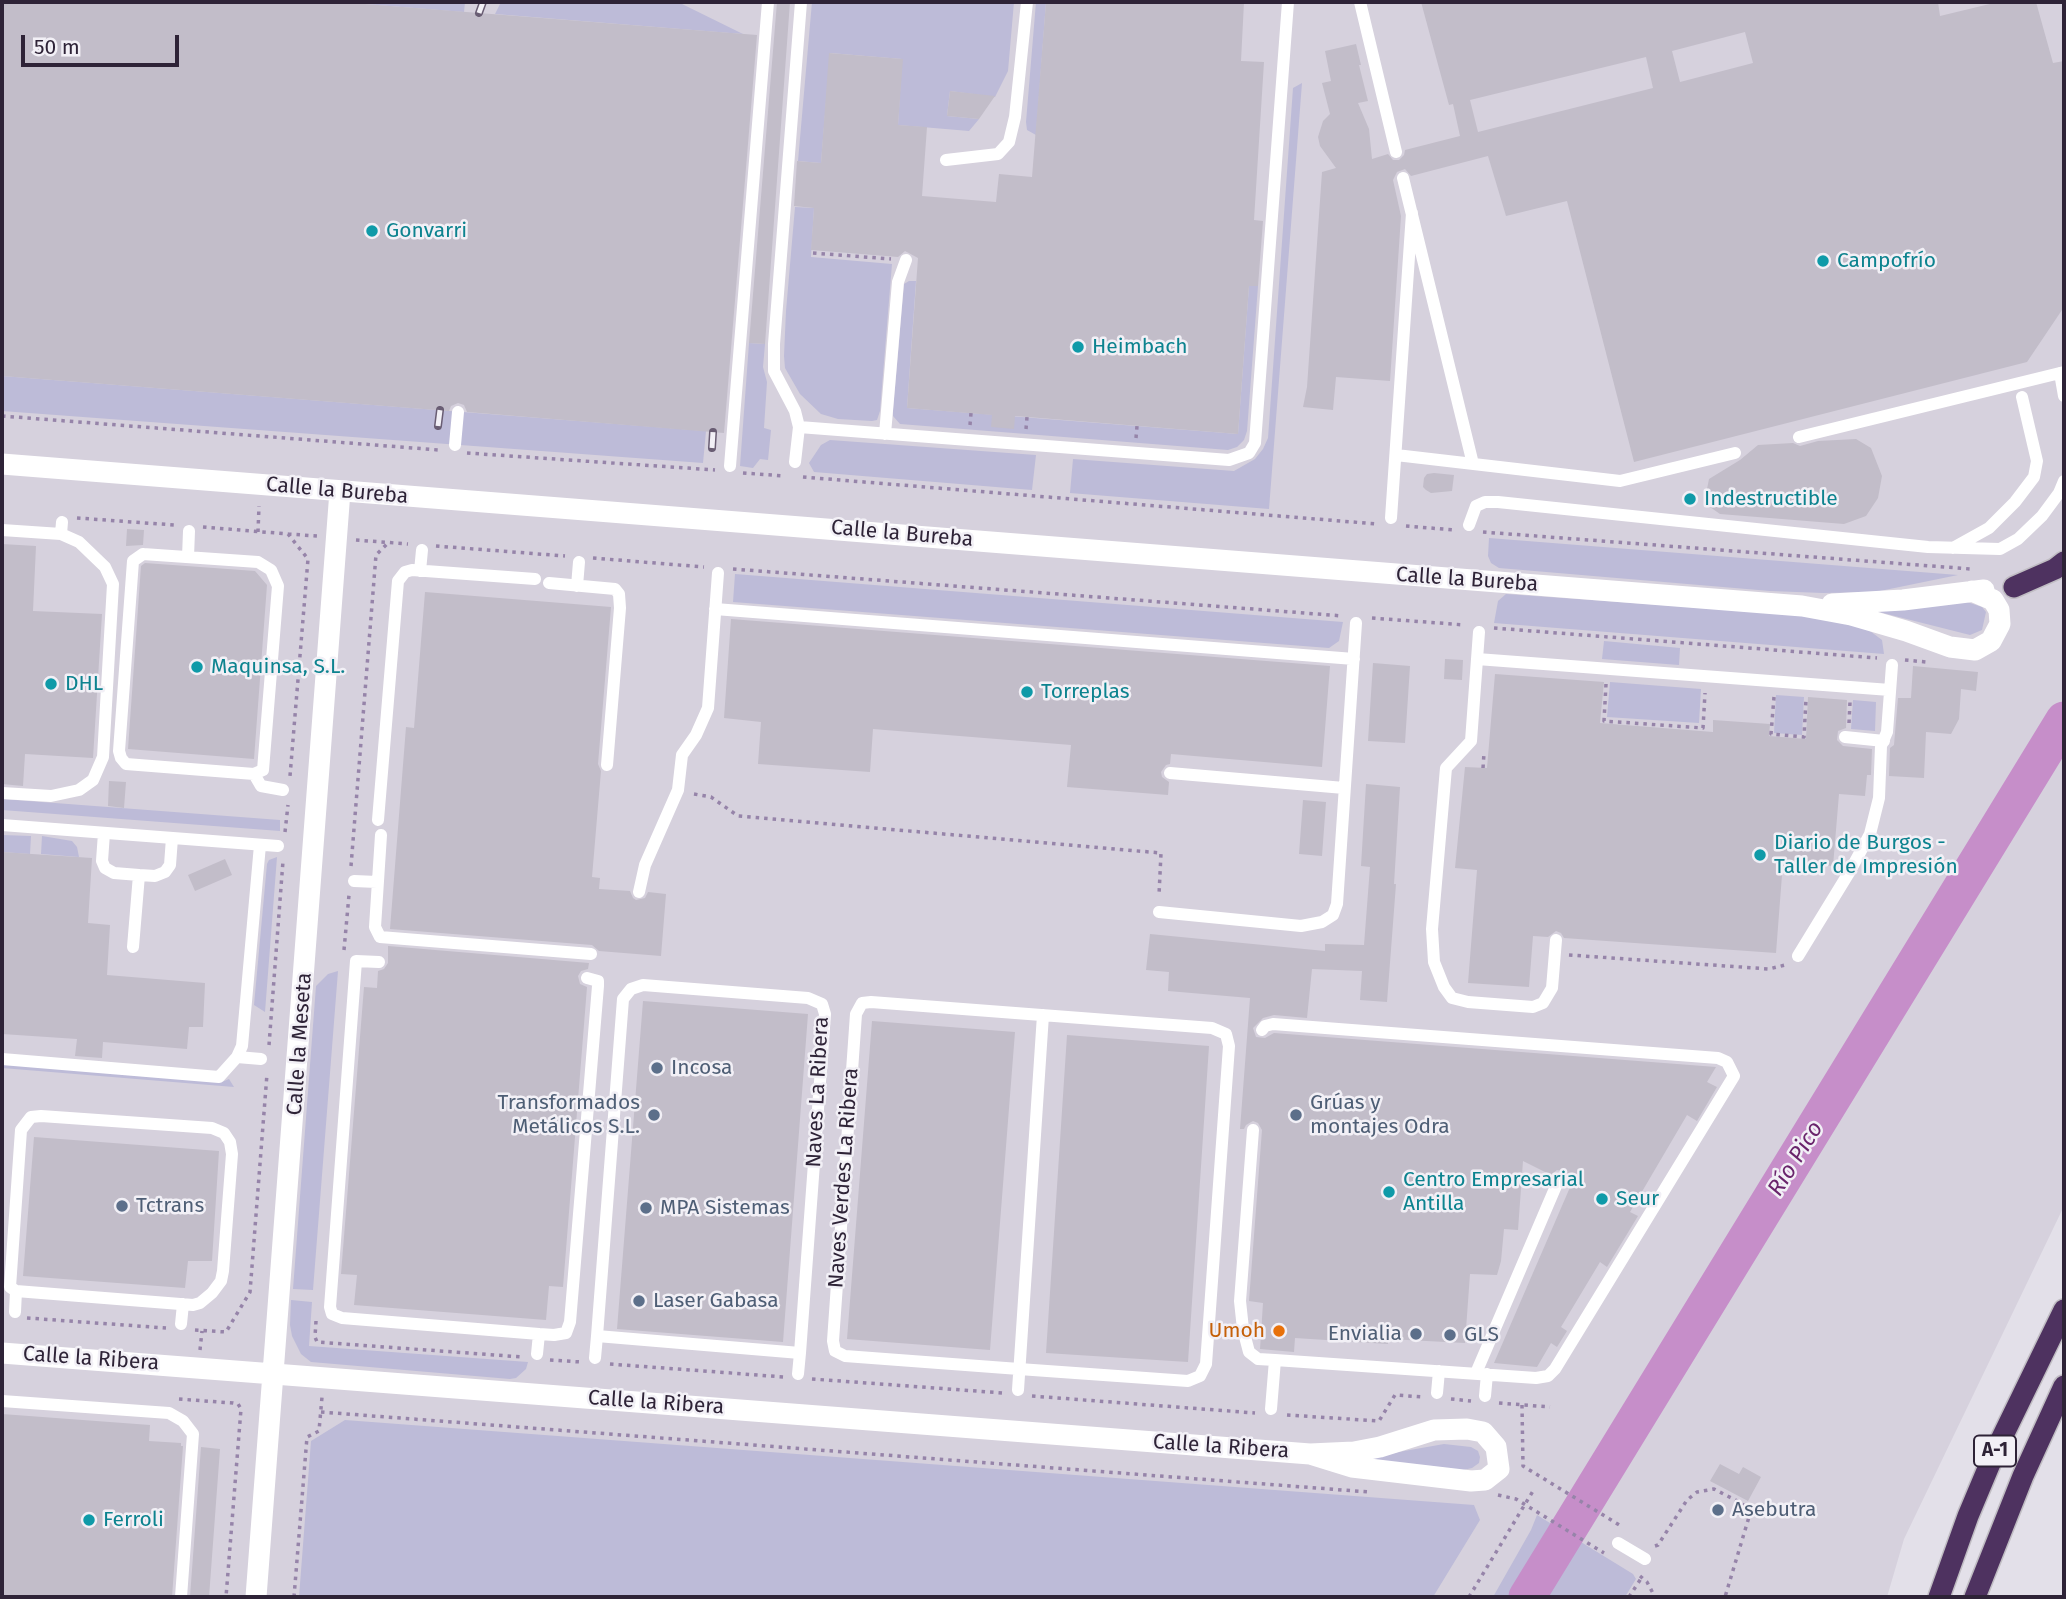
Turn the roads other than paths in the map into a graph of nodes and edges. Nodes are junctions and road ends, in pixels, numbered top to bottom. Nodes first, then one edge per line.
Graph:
1 (768, 2) edge
2 (801, 2) edge
3 (1027, 2) edge
4 (1288, 2) edge
5 (1360, 2) edge
6 (1396, 152) dead end
7 (946, 160) dead end
8 (1403, 178) dead end
9 (1412, 214) junction
10 (906, 260) road end
11 (2062, 372) edge
12 (2064, 396) edge
13 (2022, 397) dead end
14 (458, 412) dead end
15 (799, 426) junction
16 (885, 434) junction
17 (1799, 437) dead end
18 (455, 448) road end
19 (1735, 453) dead end
20 (1396, 455) junction
21 (796, 462) dead end
22 (2, 464) edge
23 (1473, 464) junction
24 (730, 466) dead end
25 (2064, 481) edge
26 (340, 491) junction
27 (1390, 522) road end
28 (1469, 525) dead end
29 (10, 526) edge
30 (189, 531) dead end
31 (1954, 548) junction
32 (422, 550) dead end
33 (188, 557) junction
34 (580, 560) road end
35 (2064, 562) edge
36 (420, 571) junction
37 (718, 573) dead end
38 (535, 579) dead end
39 (549, 583) dead end
40 (577, 586) junction
41 (2014, 587) joint
42 (1972, 591) junction
43 (1802, 606) junction
44 (715, 609) junction
45 (1356, 623) dead end
46 (1479, 632) dead end
47 (1354, 659) junction
48 (1477, 659) junction
49 (1893, 662) road end
50 (1890, 690) junction
51 (1845, 737) dead end
52 (1884, 741) junction
53 (607, 765) dead end
54 (1170, 773) dead end
55 (254, 774) junction
56 (1344, 788) junction
57 (2, 793) edge
58 (285, 796) road end
59 (378, 820) dead end
60 (2, 825) edge
61 (104, 833) junction
62 (381, 835) dead end
63 (172, 838) junction
64 (282, 841) road end
65 (260, 845) junction
66 (139, 875) junction
67 (354, 881) dead end
68 (377, 882) junction
69 (639, 892) dead end
70 (1159, 912) road end
71 (1556, 940) dead end
72 (133, 947) dead end
73 (591, 954) dead end
74 (1798, 957) road end
75 (379, 962) dead end
76 (587, 978) dead end
77 (1043, 1015) junction
78 (1267, 1027) dead end
79 (237, 1057) junction
80 (2, 1059) edge
81 (261, 1059) dead end
82 (1253, 1130) dead end
83 (1559, 1179) dead end
84 (16, 1291) junction
85 (183, 1304) junction
86 (2064, 1310) edge
87 (14, 1315) road end
88 (186, 1327) road end
89 (538, 1334) junction
90 (597, 1336) junction
91 (2, 1353) edge
92 (800, 1353) junction
93 (542, 1357) road end
94 (589, 1360) road end
95 (1275, 1360) junction
96 (1019, 1369) junction
97 (1438, 1371) junction
98 (274, 1374) junction
99 (798, 1374) dead end
100 (1481, 1374) junction
101 (2064, 1386) edge
102 (1018, 1390) dead end
103 (1443, 1396) road end
104 (1479, 1399) road end
105 (2, 1401) edge
106 (1271, 1409) dead end
107 (1310, 1454) junction
108 (1618, 1543) dead end
109 (1645, 1559) dead end
110 (181, 1597) edge
111 (256, 1597) edge
112 (1939, 1597) edge
113 (1976, 1597) edge

1 - 24 lane
2 - 15 lane
3 - 7 lane
4 - 16 lane
5 - 6 lane
8 - 9 lane
9 - 20 lane
9 - 23 lane
10 - 16 lane
11 - 12 lane
11 - 17 lane
13 - 31 lane
14 - 18 lane
15 - 16 lane
15 - 21 lane
19 - 23 lane
20 - 23 lane
20 - 27 lane
22 - 26 street, Calle la Bureba
25 - 31 lane
26 - 43 street, Calle la Bureba
26 - 98 street, Calle la Meseta
28 - 31 lane
29 - 57 lane
30 - 33 lane
32 - 36 lane
33 - 55 lane
33 - 55 lane
34 - 40 lane
35 - 41 highway
36 - 38 lane
36 - 59 lane
37 - 44 lane
39 - 40 lane
40 - 53 lane
41 - 42 street, Calle la Bureba
42 - 43 street, Calle la Bureba
42 - 43 street, Calle la Bureba
44 - 47 lane
44 - 69 lane
45 - 47 lane
46 - 48 lane
47 - 56 lane
48 - 50 lane
48 - 71 lane
49 - 50 lane
50 - 52 lane
51 - 52 lane
52 - 74 lane
54 - 56 lane
55 - 58 lane
56 - 70 lane
60 - 61 lane
61 - 63 lane
61 - 66 lane
62 - 68 lane
63 - 65 lane
63 - 66 lane
64 - 65 lane
65 - 79 lane
66 - 72 lane
67 - 68 lane
68 - 73 lane
75 - 89 lane
76 - 89 lane
77 - 96 lane
77 - 96 lane, Naves Verdes La Ribera
77 - 96 lane, Naves Verdes La Ribera
78 - 100 lane
79 - 80 lane
79 - 81 lane
82 - 95 lane
83 - 100 lane
84 - 85 lane
84 - 85 lane
84 - 87 lane
85 - 88 lane
86 - 112 highway, A-1
89 - 93 lane
90 - 92 lane
90 - 92 lane, Naves La Ribera
90 - 94 lane, Naves La Ribera
91 - 98 street, Calle la Ribera
92 - 99 lane
95 - 97 lane
95 - 106 lane
96 - 102 lane
97 - 100 lane
97 - 103 lane
98 - 107 street, Calle la Ribera
98 - 111 street, Calle la Meseta
100 - 104 lane
101 - 113 highway, A-1
105 - 110 lane
107 - 107 street, Calle la Ribera
108 - 109 lane

